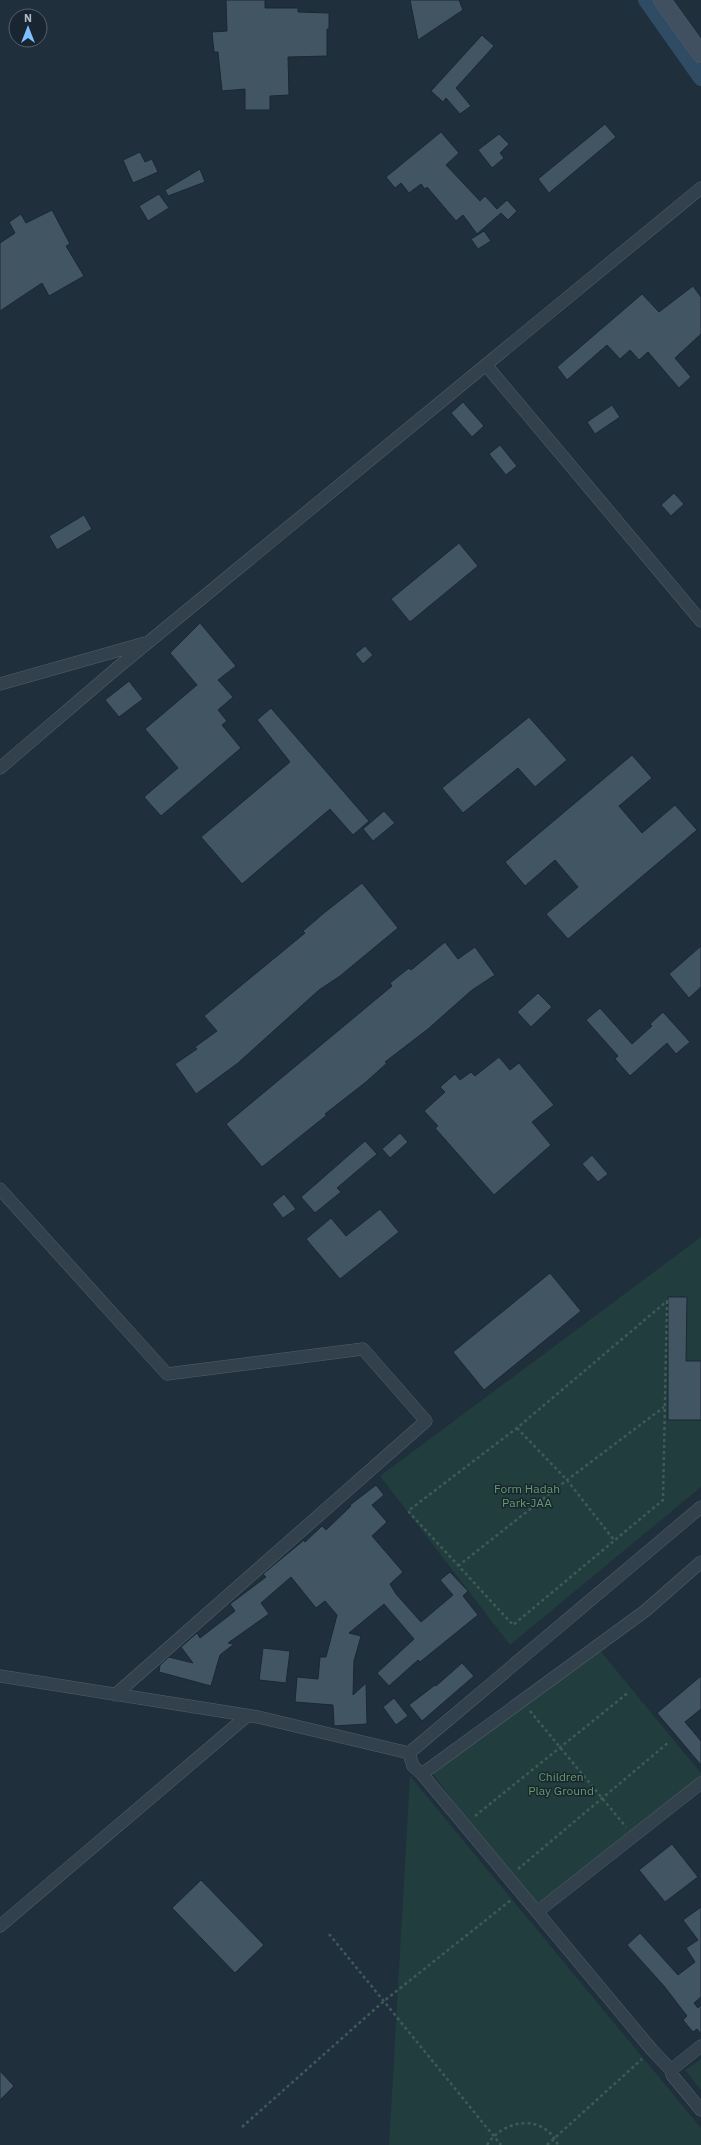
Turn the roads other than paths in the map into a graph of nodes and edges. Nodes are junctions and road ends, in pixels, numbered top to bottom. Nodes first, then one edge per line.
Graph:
1 (662, 0) edge
2 (701, 54) edge
3 (701, 188) edge
4 (486, 365) junction
5 (701, 621) edge
6 (150, 642) junction
7 (0, 684) edge
8 (0, 768) edge
9 (0, 1189) edge
10 (701, 1507) edge
11 (701, 1562) edge
12 (0, 1676) edge
13 (115, 1695) junction
14 (247, 1716) junction
15 (409, 1753) junction
16 (422, 1774) junction
17 (701, 1783) edge
18 (537, 1912) junction
19 (0, 1926) edge
20 (701, 2046) edge
21 (671, 2070) junction
22 (701, 2110) edge

1 - 2 main road
3 - 4 street
4 - 5 street
4 - 6 street
6 - 7 street
6 - 8 street
9 - 13 street
10 - 15 street
11 - 16 street
12 - 13 street
13 - 14 street
14 - 15 street
14 - 19 street
15 - 16 street
16 - 18 street
17 - 18 street
18 - 21 street
20 - 21 street
21 - 22 street

